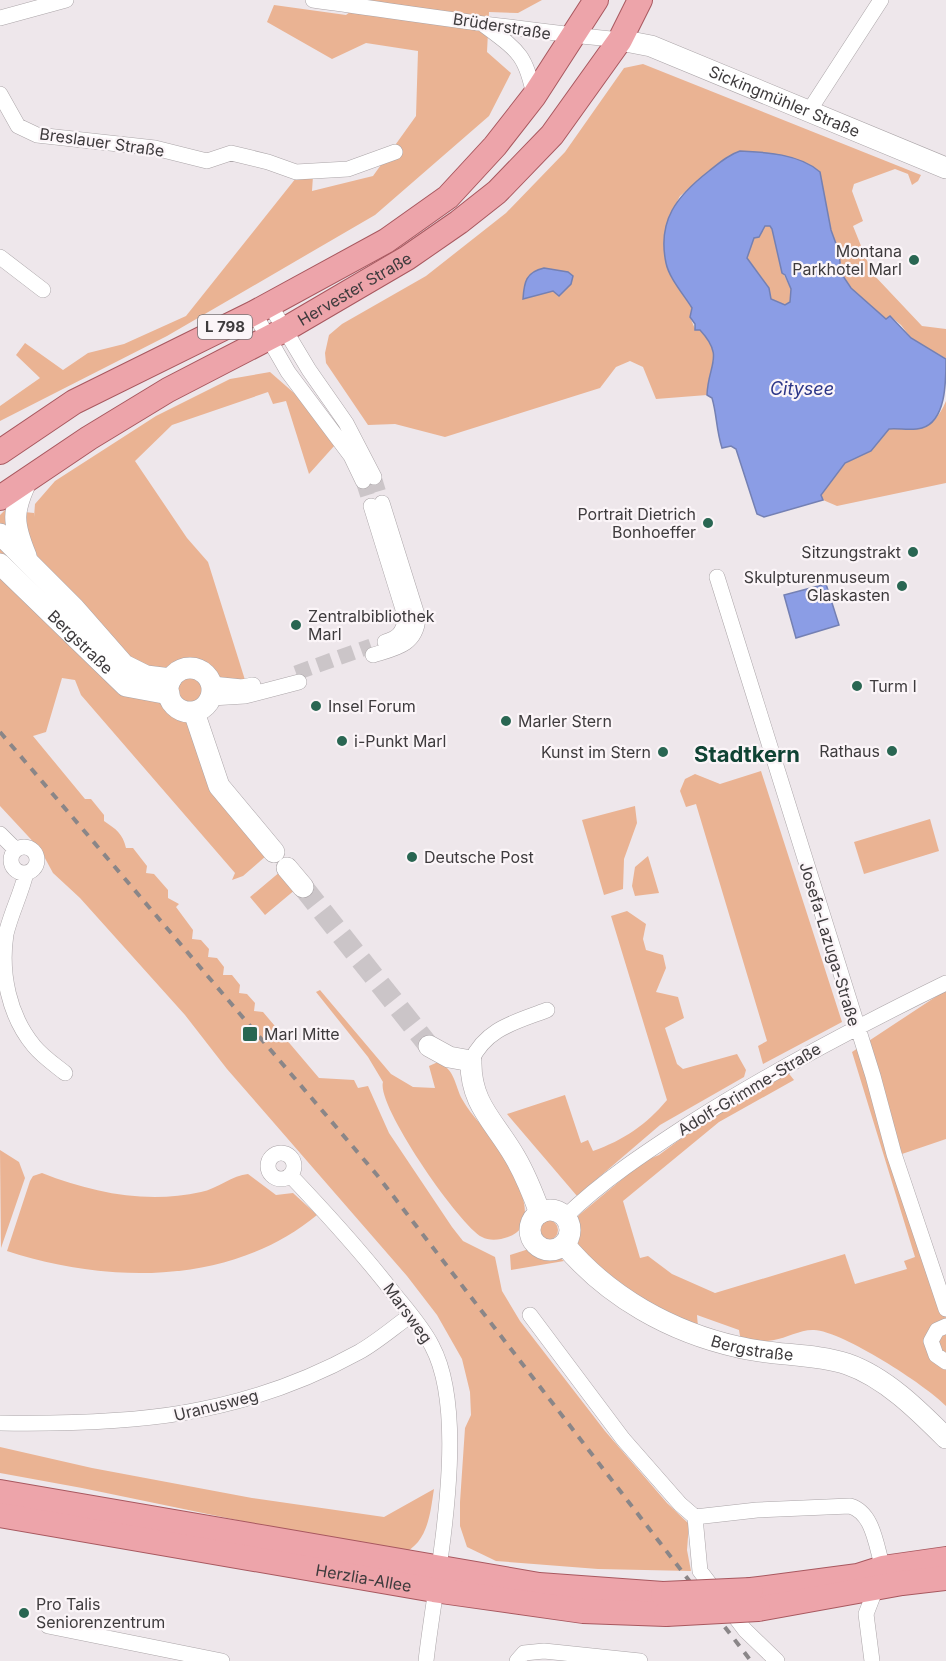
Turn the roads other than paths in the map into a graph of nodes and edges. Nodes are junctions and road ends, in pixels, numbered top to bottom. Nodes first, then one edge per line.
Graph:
1 (66, 0) edge
2 (313, 0) edge
3 (596, 0) edge
4 (640, 0) edge
5 (881, 0) edge
6 (0, 18) edge
7 (482, 23) junction
8 (575, 36) junction
9 (620, 40) junction
10 (0, 94) edge
11 (534, 96) junction
12 (809, 111) junction
13 (395, 152) dead end
14 (946, 168) edge
15 (0, 257) edge
16 (43, 290) dead end
17 (262, 309) junction
18 (276, 334) junction
19 (0, 452) edge
20 (28, 478) junction
21 (369, 479) tunnel mouth
22 (0, 498) edge
23 (0, 534) edge
24 (27, 559) junction
25 (1, 566) edge
26 (717, 577) dead end
27 (372, 651) joint
28 (297, 677) tunnel mouth
29 (170, 686) junction
30 (211, 691) junction
31 (194, 712) junction
32 (0, 834) edge
33 (303, 887) tunnel mouth
34 (946, 983) edge
35 (547, 1010) dead end
36 (856, 1026) junction
37 (429, 1046) tunnel mouth
38 (471, 1061) junction
39 (65, 1073) dead end
40 (290, 1174) dead end
41 (540, 1213) junction
42 (565, 1217) junction
43 (564, 1244) junction
44 (946, 1310) edge
45 (411, 1315) junction
46 (530, 1315) dead end
47 (946, 1326) edge
48 (946, 1362) edge
49 (0, 1423) edge
50 (946, 1438) edge
51 (0, 1492) edge
52 (0, 1515) edge
53 (695, 1517) junction
54 (946, 1558) edge
55 (946, 1578) edge
56 (436, 1580) junction
57 (876, 1586) junction
58 (946, 1592) edge
59 (755, 1600) junction
60 (48, 1626) dead end
61 (582, 1659) edge
62 (222, 1661) edge
63 (426, 1661) edge
64 (518, 1661) edge
65 (640, 1661) edge
66 (777, 1661) edge
67 (872, 1661) edge

1 - 6 street
2 - 7 street, Brüderstraße
3 - 8 main road, Hervester Straße / L 798
4 - 9 main road, Hervester Straße / L 798
5 - 12 street
7 - 8 street, Brüderstraße
7 - 11 street
8 - 9 street, Brüderstraße
8 - 11 main road, Hervester Straße / L 798
9 - 12 street, Sickingmühler Straße
9 - 18 main road, Hervester Straße / L 798
10 - 13 street, Breslauer Straße
11 - 17 main road, Hervester Straße / L 798
12 - 14 street, Sickingmühler Straße
15 - 16 street
17 - 18 street
17 - 19 main road, Hervester Straße / L 798
18 - 20 main road, Hervester Straße / L 798
18 - 21 street
20 - 22 main road, Hervester Straße / L 798
20 - 24 street, Bergstraße
23 - 24 street, Bergstraße
24 - 29 street, Bergstraße
25 - 29 street, Bergstraße
26 - 36 street, Josefa-Lazuga-Straße
27 - 27 street
28 - 30 street
29 - 30 street
29 - 31 street, Bergstraße
30 - 31 street
31 - 33 street
32 - 39 street
34 - 36 street, Adolf-Grimme-Straße
35 - 38 street
36 - 42 street, Adolf-Grimme-Straße
36 - 44 street, Josefa-Lazuga-Straße
37 - 38 street
38 - 41 street
40 - 45 street, Marsweg
41 - 42 street
41 - 43 street
42 - 43 street
43 - 50 street, Bergstraße
45 - 49 street, Uranusweg
45 - 56 street, Marsweg
46 - 53 street
47 - 48 street
51 - 56 main road, Herzlia-Allee
52 - 56 main road, Herzlia-Allee
53 - 57 street
53 - 66 street
54 - 57 main road, Herzlia-Allee
55 - 57 main road, Herzlia-Allee
56 - 59 main road, Herzlia-Allee, bridge
56 - 63 street, Marsweg
57 - 58 main road
57 - 59 main road, Herzlia-Allee
57 - 59 main road
57 - 67 street
60 - 62 street
61 - 64 street
61 - 65 street

